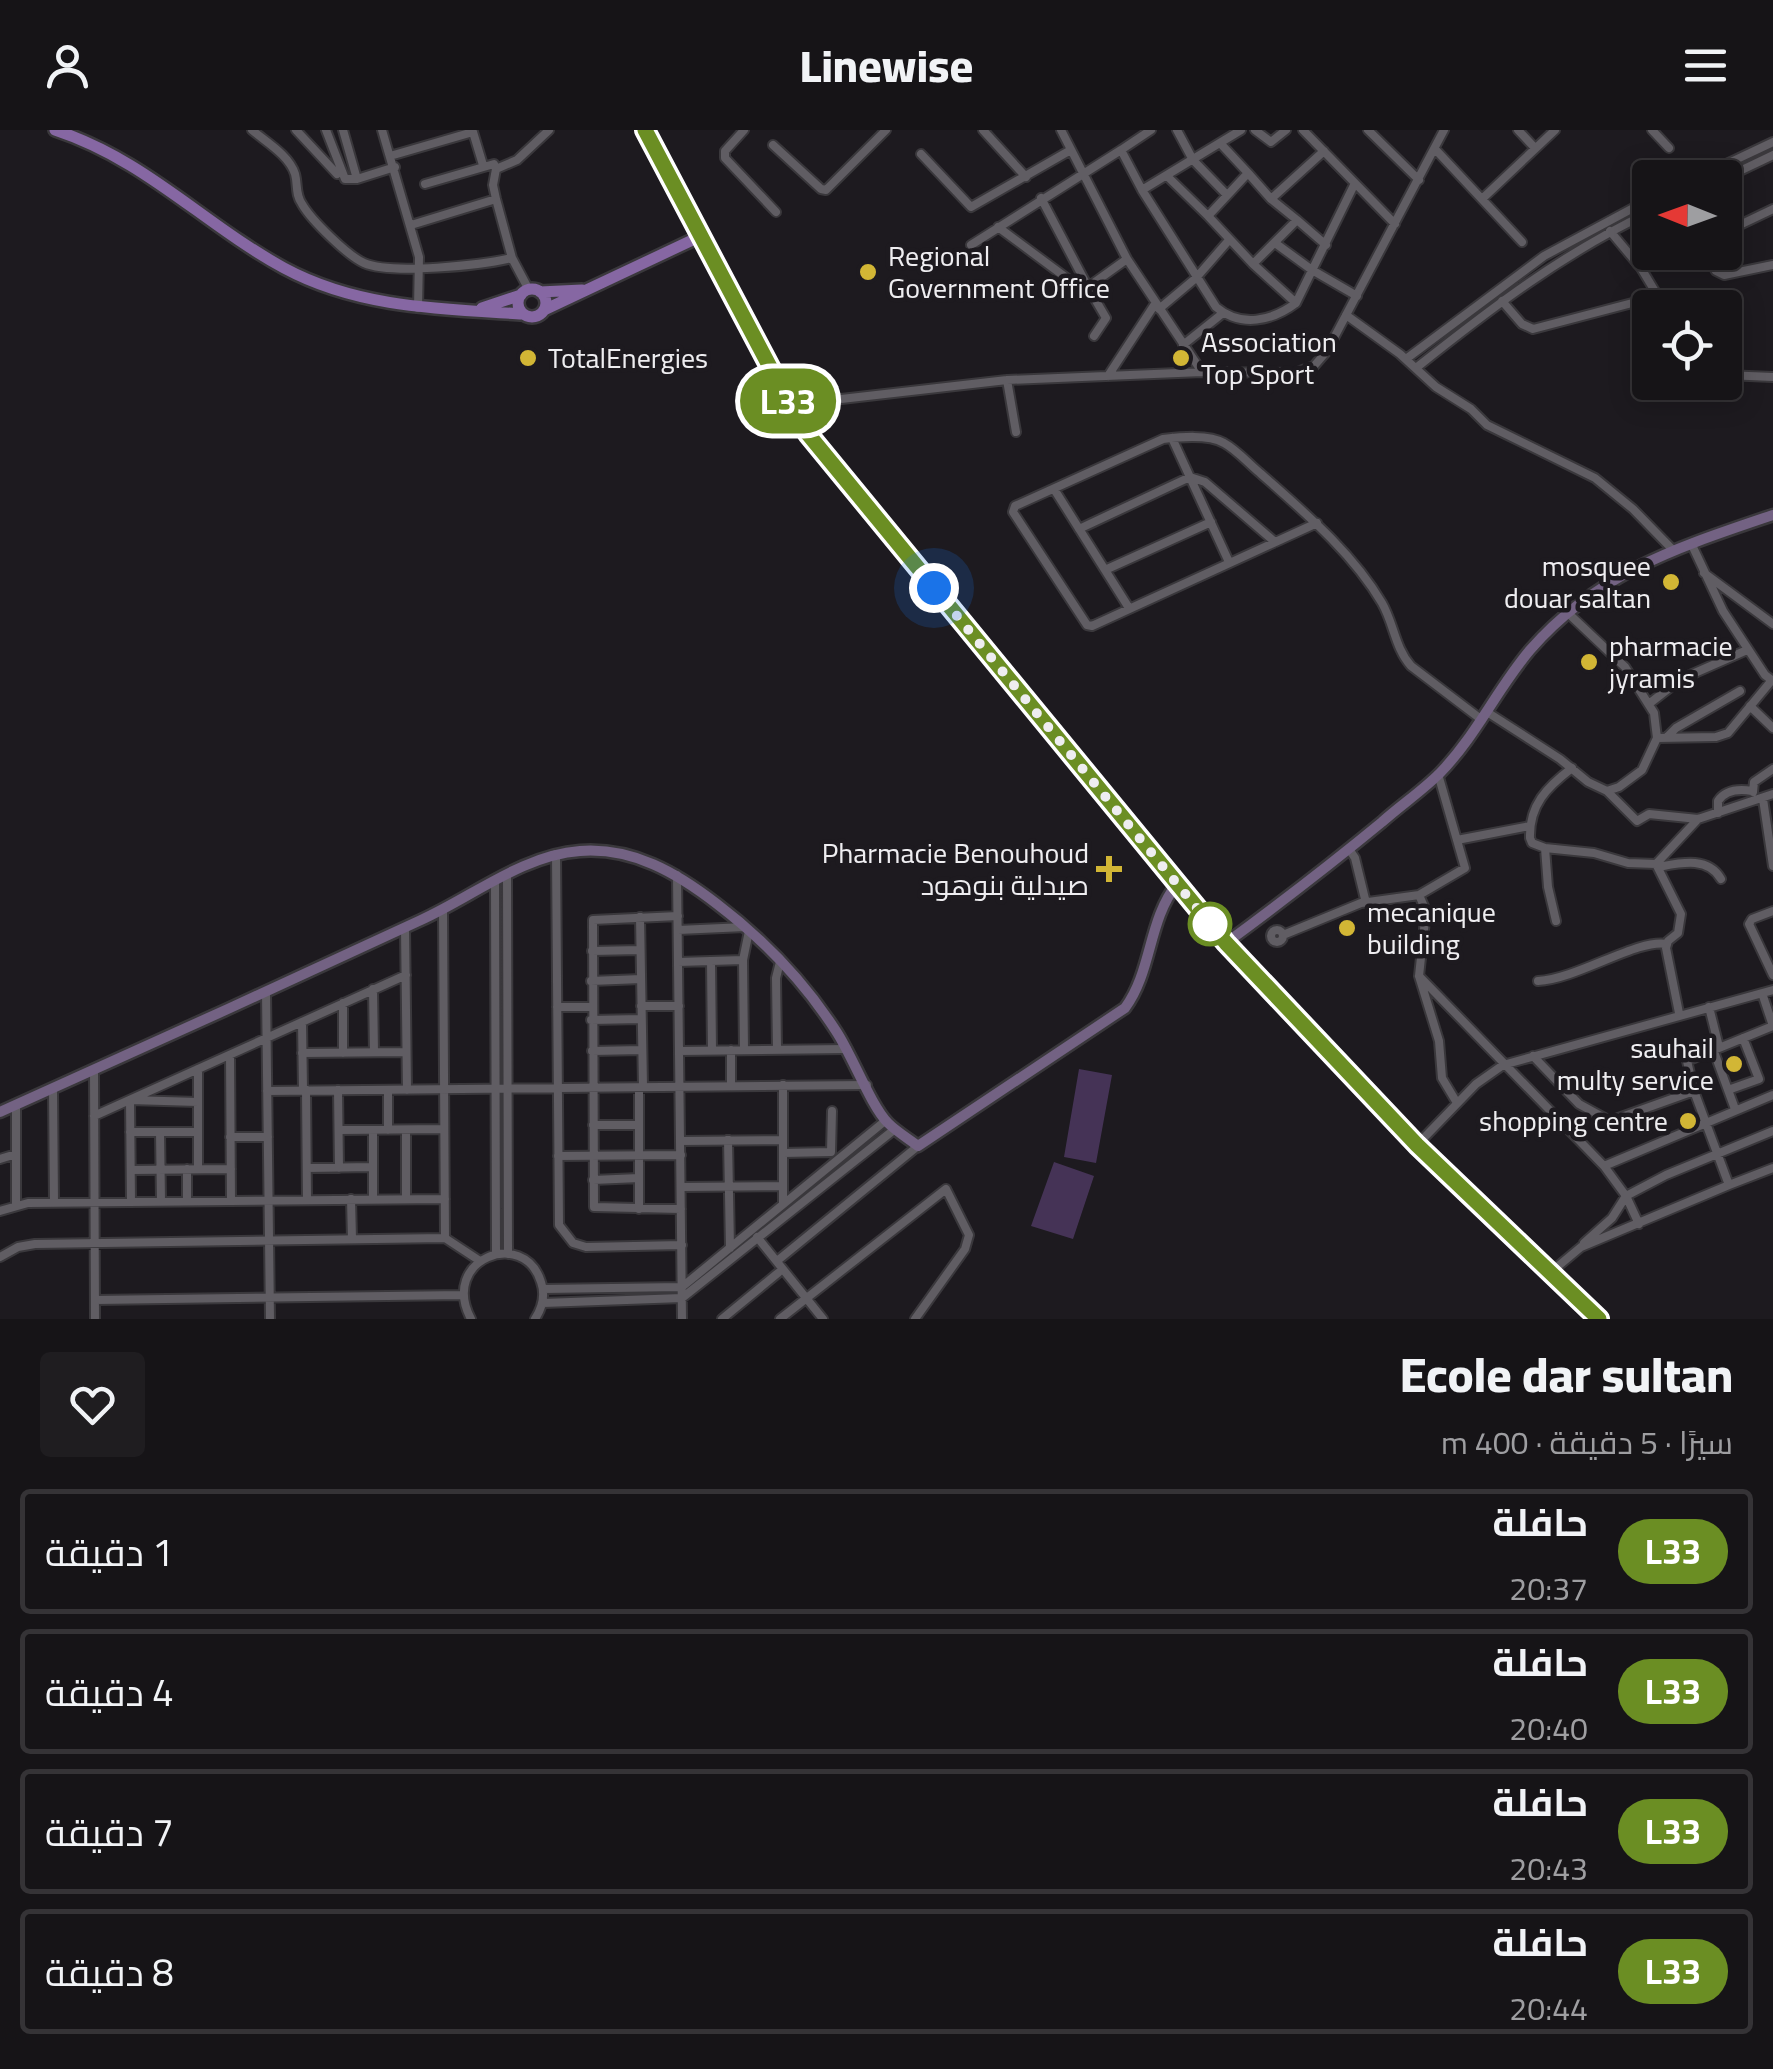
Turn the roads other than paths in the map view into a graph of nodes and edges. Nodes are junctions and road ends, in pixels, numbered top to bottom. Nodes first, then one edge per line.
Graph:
1 (54, 130) edge
2 (252, 130) edge
3 (296, 130) edge
4 (326, 130) edge
5 (343, 130) edge
6 (382, 130) edge
7 (548, 130) edge
8 (645, 130) edge
9 (744, 130) edge
10 (886, 130) edge
11 (984, 130) edge
12 (1061, 130) edge
13 (1151, 130) edge
14 (1177, 130) edge
15 (1241, 130) edge
16 (1254, 130) edge
17 (1286, 130) edge
18 (1303, 130) edge
19 (1368, 130) edge
20 (1518, 130) edge
21 (1554, 130) edge
22 (1652, 130) edge
23 (1440, 132) edge
24 (1220, 142) junction
25 (1773, 142) edge
26 (773, 145) dead end
27 (1535, 148) junction
28 (1669, 148) dead end
29 (1435, 149) junction
30 (1070, 150) junction
31 (1120, 150) junction
32 (1324, 151) junction
33 (921, 154) dead end
34 (1773, 155) edge
35 (390, 156) junction
36 (1194, 160) junction
37 (1734, 160) edge
38 (483, 165) junction
39 (395, 167) junction
40 (496, 169) junction
41 (1742, 170) edge
42 (1082, 173) junction
43 (1248, 173) junction
44 (1167, 176) junction
45 (1026, 177) junction
46 (345, 179) junction
47 (357, 179) junction
48 (1418, 180) junction
49 (1355, 183) junction
50 (425, 184) dead end
51 (1142, 190) junction
52 (1227, 195) junction
53 (1041, 198) junction
54 (1271, 198) junction
55 (496, 199) junction
56 (1482, 199) junction
57 (1632, 208) edge
58 (1773, 209) edge
59 (776, 212) dead end
60 (1208, 216) junction
61 (1297, 220) junction
62 (1632, 221) edge
63 (1396, 224) junction
64 (1742, 224) edge
65 (411, 225) junction
66 (998, 227) junction
67 (1610, 232) junction
68 (701, 236) junction
69 (1230, 240) junction
70 (1522, 242) dead end
71 (1275, 243) junction
72 (971, 245) dead end
73 (1326, 245) junction
74 (512, 258) junction
75 (1127, 259) junction
76 (1253, 264) junction
77 (1773, 265) edge
78 (419, 266) junction
79 (1312, 270) junction
80 (1716, 270) edge
81 (1196, 278) junction
82 (1088, 287) junction
83 (582, 290) junction
84 (1655, 290) edge
85 (530, 292) junction
86 (1357, 296) junction
87 (1502, 301) junction
88 (1296, 303) junction
89 (1632, 303) edge
90 (1157, 306) junction
91 (418, 308) junction
92 (478, 309) junction
93 (544, 310) junction
94 (1223, 313) junction
95 (523, 314) junction
96 (1346, 315) junction
97 (1094, 336) dead end
98 (1184, 345) junction
99 (1406, 359) junction
100 (1416, 368) junction
101 (1202, 372) junction
102 (1108, 376) junction
103 (1742, 376) edge
104 (1773, 377) edge
105 (1007, 380) junction
106 (790, 405) junction
107 (1016, 432) dead end
108 (1172, 438) junction
109 (1190, 478) junction
110 (1054, 489) junction
111 (1773, 515) edge
112 (1211, 522) junction
113 (1317, 524) junction
114 (1079, 529) junction
115 (1275, 542) junction
116 (1690, 543) junction
117 (1672, 549) junction
118 (1229, 562) junction
119 (1104, 570) junction
120 (1702, 571) junction
121 (1742, 600) junction
122 (1129, 608) junction
123 (1723, 611) junction
124 (1570, 614) junction
125 (1773, 624) edge
126 (1747, 650) junction
127 (1773, 681) edge
128 (1740, 691) dead end
129 (1650, 703) junction
130 (1750, 706) junction
131 (1484, 716) junction
132 (1773, 728) edge
133 (1667, 736) junction
134 (1657, 738) junction
135 (1572, 768) junction
136 (1773, 769) edge
137 (1438, 774) junction
138 (1607, 791) junction
139 (1752, 791) junction
140 (1773, 794) edge
141 (1760, 800) junction
142 (1718, 814) junction
143 (1698, 820) junction
144 (1530, 826) junction
145 (1770, 830) edge
146 (1457, 840) junction
147 (1545, 848) junction
148 (1349, 849) junction
149 (556, 854) junction
150 (1657, 866) junction
151 (1773, 866) edge
152 (678, 875) junction
153 (506, 876) junction
154 (1722, 879) dead end
155 (495, 882) junction
156 (1176, 884) junction
157 (1419, 895) junction
158 (1366, 903) junction
159 (442, 910) junction
160 (1773, 910) edge
161 (678, 916) junction
162 (640, 917) junction
163 (1556, 921) dead end
164 (405, 928) junction
165 (747, 929) junction
166 (678, 930) junction
167 (1283, 936) dead end
168 (1226, 943) junction
169 (1667, 944) junction
170 (640, 950) junction
171 (592, 951) junction
172 (743, 960) junction
173 (711, 961) junction
174 (678, 962) junction
175 (780, 962) junction
176 (406, 975) junction
177 (1773, 975) edge
178 (1418, 976) junction
179 (641, 979) junction
180 (1538, 980) dead end
181 (591, 981) junction
182 (374, 990) junction
183 (1773, 990) edge
184 (266, 992) junction
185 (1762, 993) junction
186 (343, 1003) junction
187 (641, 1006) junction
188 (679, 1006) junction
189 (557, 1007) junction
190 (591, 1007) junction
191 (1709, 1007) junction
192 (1679, 1014) junction
193 (641, 1019) junction
194 (591, 1020) junction
195 (302, 1022) junction
196 (1773, 1026) edge
197 (266, 1038) junction
198 (1743, 1038) junction
199 (1716, 1048) junction
200 (777, 1049) junction
201 (847, 1049) junction
202 (642, 1050) junction
203 (712, 1050) junction
204 (731, 1050) junction
205 (744, 1050) junction
206 (592, 1051) junction
207 (680, 1051) junction
208 (343, 1052) junction
209 (374, 1052) junction
210 (406, 1052) junction
211 (302, 1053) junction
212 (230, 1055) junction
213 (1533, 1056) junction
214 (1503, 1064) junction
215 (198, 1069) junction
216 (94, 1070) junction
217 (1759, 1079) junction
218 (867, 1085) junction
219 (680, 1086) junction
220 (730, 1086) junction
221 (783, 1086) junction
222 (593, 1087) junction
223 (641, 1087) junction
224 (558, 1088) junction
225 (53, 1089) junction
226 (508, 1089) junction
227 (267, 1090) junction
228 (304, 1090) junction
229 (338, 1090) junction
230 (388, 1090) junction
231 (406, 1090) junction
232 (444, 1090) junction
233 (496, 1090) junction
234 (1728, 1090) junction
235 (1694, 1091) junction
236 (1770, 1096) edge
237 (130, 1100) junction
238 (198, 1102) junction
239 (1457, 1102) junction
240 (16, 1105) junction
241 (1735, 1109) junction
242 (832, 1111) dead end
243 (0, 1112) edge
244 (94, 1116) junction
245 (1706, 1122) junction
246 (593, 1125) junction
247 (639, 1125) junction
248 (890, 1125) junction
249 (444, 1129) junction
250 (339, 1130) junction
251 (372, 1130) junction
252 (388, 1130) junction
253 (406, 1130) junction
254 (1773, 1131) edge
255 (130, 1132) junction
256 (160, 1132) junction
257 (198, 1132) junction
258 (268, 1137) junction
259 (230, 1138) junction
260 (680, 1140) junction
261 (728, 1140) junction
262 (783, 1140) junction
263 (1417, 1145) junction
264 (918, 1146) junction
265 (783, 1153) junction
266 (16, 1154) junction
267 (1718, 1154) junction
268 (639, 1155) junction
269 (680, 1155) junction
270 (558, 1156) junction
271 (593, 1156) junction
272 (0, 1160) edge
273 (1604, 1166) junction
274 (373, 1167) junction
275 (307, 1168) junction
276 (339, 1168) junction
277 (1773, 1168) edge
278 (187, 1169) junction
279 (198, 1169) junction
280 (231, 1169) junction
281 (130, 1170) junction
282 (161, 1170) junction
283 (639, 1178) junction
284 (594, 1180) junction
285 (1729, 1185) junction
286 (681, 1186) junction
287 (729, 1186) junction
288 (782, 1186) junction
289 (1626, 1196) junction
290 (444, 1198) junction
291 (373, 1199) junction
292 (406, 1199) junction
293 (269, 1200) junction
294 (307, 1200) junction
295 (351, 1200) junction
296 (161, 1201) junction
297 (187, 1201) junction
298 (231, 1201) junction
299 (54, 1202) junction
300 (95, 1202) junction
301 (131, 1202) junction
302 (16, 1204) junction
303 (784, 1204) junction
304 (681, 1209) junction
305 (639, 1210) junction
306 (0, 1211) edge
307 (1640, 1224) junction
308 (752, 1230) junction
309 (445, 1238) junction
310 (352, 1239) junction
311 (269, 1240) junction
312 (759, 1240) junction
313 (95, 1242) junction
314 (682, 1245) junction
315 (1581, 1247) junction
316 (730, 1248) junction
317 (496, 1254) junction
318 (508, 1254) junction
319 (0, 1256) edge
320 (480, 1260) junction
321 (777, 1261) junction
322 (1550, 1272) junction
323 (778, 1274) dead end
324 (682, 1287) junction
325 (543, 1289) junction
326 (463, 1295) junction
327 (270, 1298) junction
328 (682, 1298) junction
329 (806, 1298) junction
330 (95, 1300) junction
331 (543, 1303) junction
332 (735, 1309) junction
333 (96, 1319) edge
334 (270, 1319) edge
335 (471, 1319) edge
336 (535, 1319) edge
337 (682, 1319) edge
338 (722, 1319) edge
339 (744, 1319) edge
340 (780, 1319) edge
341 (823, 1319) edge
342 (914, 1319) edge
343 (1599, 1319) edge

1 - 91 main road
2 - 78 street
3 - 46 street
4 - 46 street
5 - 47 street
6 - 35 street
7 - 40 street
8 - 68 main road
9 - 59 street
10 - 26 street
11 - 45 street
12 - 30 street
13 - 31 street
14 - 36 street
15 - 24 street
16 - 17 street
18 - 32 street
19 - 48 street
20 - 27 street
21 - 27 street
22 - 28 street
23 - 29 street
24 - 36 street
24 - 43 street
25 - 37 street
27 - 56 street
29 - 48 street
29 - 56 street
30 - 42 street
30 - 45 street
31 - 42 street
31 - 51 street
32 - 49 street
32 - 54 street
33 - 45 street
34 - 41 street
35 - 38 street
35 - 39 street
36 - 44 street
36 - 52 street
38 - 40 street
38 - 50 street
39 - 47 street
39 - 65 street
40 - 55 street
42 - 53 street
42 - 75 street
43 - 52 street
43 - 54 street
44 - 51 street
44 - 60 street
46 - 47 street
48 - 63 street
49 - 63 street
49 - 73 street
51 - 81 street
52 - 60 street
53 - 66 street
53 - 82 street
54 - 61 street
55 - 65 street
55 - 74 street
56 - 70 street
57 - 99 street
58 - 64 street
60 - 69 street
61 - 71 street
61 - 73 street
62 - 67 street
63 - 86 street
65 - 78 street
66 - 72 street
66 - 82 street
67 - 84 street
67 - 87 street
68 - 83 main road
68 - 106 main road
69 - 76 street
69 - 81 street
71 - 76 street
71 - 79 street
73 - 79 street
74 - 78 street
74 - 85 street
75 - 82 street
75 - 90 street
76 - 88 street
77 - 80 street
78 - 91 street
79 - 86 street
79 - 88 street
81 - 90 street
81 - 94 street
82 - 97 street
83 - 85 main road
83 - 93 main road
85 - 92 main road
85 - 93 main road
85 - 95 main road
86 - 96 street
87 - 89 street
87 - 100 street
88 - 94 street
90 - 98 street
90 - 102 street
91 - 92 main road
92 - 95 main road
93 - 95 main road
94 - 98 street
96 - 99 street
96 - 101 street
98 - 101 street
99 - 100 street
100 - 117 street
101 - 102 street
102 - 105 street
103 - 104 street
105 - 106 street
105 - 107 street
106 - 156 main road
108 - 109 street
108 - 110 street
108 - 113 street
109 - 112 street
109 - 114 street
109 - 115 street
110 - 114 street
110 - 122 street
111 - 116 main road
112 - 118 street
112 - 119 street
113 - 115 street
113 - 131 street
114 - 119 street
115 - 118 street
116 - 117 main road
116 - 120 street
117 - 124 main road
118 - 122 street
119 - 122 street
120 - 121 street
120 - 123 street
121 - 123 street
121 - 125 street
123 - 126 street
124 - 129 street
124 - 131 main road
126 - 127 street
126 - 129 street
127 - 130 street
128 - 133 street
129 - 134 street
130 - 132 street
130 - 133 street
131 - 135 street
131 - 137 main road
133 - 134 street
134 - 138 street
135 - 138 street
135 - 144 street
136 - 139 street
137 - 146 street
137 - 148 main road
138 - 143 street
139 - 141 street
139 - 142 street
140 - 141 street
141 - 142 street
141 - 145 street
142 - 143 street
143 - 150 street
144 - 146 street
144 - 147 street
145 - 151 street
146 - 157 street
147 - 150 street
147 - 163 street
148 - 158 street
148 - 168 main road
149 - 152 main road
149 - 153 main road
149 - 189 street
150 - 154 street
150 - 169 street
152 - 161 street
152 - 165 main road
153 - 155 main road
153 - 226 street
155 - 159 main road
155 - 233 street
156 - 168 main road
156 - 264 main road
157 - 158 street
157 - 178 street
158 - 167 street
159 - 164 main road
159 - 232 street
160 - 177 street
161 - 162 street
161 - 166 street
162 - 170 street
162 - 171 street
164 - 176 street
164 - 184 main road
165 - 166 street
165 - 172 street
165 - 175 main road
166 - 174 street
168 - 263 main road
169 - 180 street
169 - 192 street
170 - 171 street
170 - 179 street
171 - 181 street
172 - 173 street
172 - 205 street
173 - 174 street
173 - 203 street
174 - 188 street
175 - 200 street
175 - 201 main road
176 - 182 street
176 - 210 street
178 - 214 street
178 - 239 street
179 - 181 street
179 - 187 street
181 - 190 street
182 - 186 street
182 - 209 street
183 - 185 street
184 - 197 street
184 - 216 main road
185 - 191 street
185 - 196 street
186 - 195 street
186 - 208 street
187 - 188 street
187 - 193 street
188 - 207 street
189 - 190 street
189 - 224 street
190 - 194 street
191 - 192 street
191 - 199 street
192 - 213 street
193 - 194 street
193 - 202 street
194 - 206 street
195 - 197 street
195 - 211 street
196 - 198 street
197 - 212 street
197 - 227 street
198 - 199 street
198 - 217 street
199 - 234 street
199 - 235 street
200 - 201 street
200 - 205 street
201 - 218 main road
202 - 206 street
202 - 223 street
203 - 204 street
203 - 207 street
204 - 205 street
204 - 220 street
206 - 222 street
207 - 219 street
208 - 209 street
208 - 211 street
209 - 210 street
210 - 231 street
211 - 228 street
212 - 215 street
212 - 259 street
213 - 214 street
213 - 235 street
214 - 239 street
214 - 273 street
215 - 237 street
215 - 238 street
216 - 225 main road
216 - 244 street
217 - 234 street
217 - 236 street
218 - 221 street
218 - 248 main road
219 - 220 street
219 - 223 street
219 - 260 street
220 - 221 street
221 - 262 street
222 - 223 street
222 - 224 street
222 - 246 street
223 - 247 street
224 - 226 street
224 - 270 street
225 - 240 main road
225 - 299 street
226 - 233 street
226 - 318 street
227 - 228 street
227 - 258 street
228 - 229 street
228 - 275 street
229 - 230 street
229 - 250 street
230 - 231 street
230 - 252 street
231 - 232 street
232 - 233 street
232 - 249 street
233 - 317 street
234 - 241 street
235 - 245 street
236 - 241 street
237 - 238 street
237 - 244 street
237 - 255 street
238 - 257 street
239 - 263 street
240 - 243 main road
240 - 266 street
241 - 245 street
242 - 265 street
244 - 300 street
245 - 267 street
245 - 273 street
246 - 247 street
246 - 271 street
247 - 268 street
248 - 264 main road
248 - 303 street
248 - 312 street
249 - 253 street
249 - 290 street
250 - 251 street
250 - 276 street
251 - 252 street
251 - 274 street
252 - 253 street
253 - 292 street
254 - 267 street
255 - 256 street
255 - 281 street
256 - 257 street
256 - 282 street
257 - 279 street
258 - 259 street
258 - 293 street
259 - 280 street
260 - 261 street
260 - 269 street
261 - 262 street
261 - 287 street
262 - 265 street
263 - 322 main road
264 - 321 street
265 - 288 street
266 - 272 street
266 - 302 street
267 - 285 street
267 - 289 street
268 - 269 street
268 - 271 street
268 - 283 street
269 - 286 street
270 - 271 street
270 - 314 street
271 - 284 street
273 - 289 street
274 - 276 street
274 - 291 street
275 - 276 street
275 - 294 street
277 - 285 street
278 - 279 street
278 - 282 street
278 - 297 street
279 - 280 street
280 - 298 street
281 - 282 street
281 - 301 street
282 - 296 street
283 - 284 street
283 - 305 street
284 - 305 street
285 - 307 street
286 - 287 street
286 - 304 street
287 - 288 street
287 - 316 street
288 - 303 street
289 - 307 street
289 - 315 street
290 - 292 street
290 - 309 street
291 - 292 street
291 - 295 street
293 - 294 street
293 - 298 street
293 - 311 street
294 - 295 street
295 - 310 street
296 - 297 street
296 - 301 street
297 - 298 street
299 - 300 street
299 - 302 street
300 - 301 street
300 - 313 street
302 - 306 street
303 - 308 street
304 - 305 street
304 - 314 street
307 - 315 street
308 - 312 street
308 - 316 street
309 - 310 street
309 - 320 street
310 - 311 street
311 - 313 street
311 - 327 street
312 - 321 street
312 - 328 street
313 - 319 street
313 - 330 street
314 - 324 street
315 - 322 street
316 - 324 street
317 - 318 street
317 - 320 street
318 - 325 street
320 - 326 street
321 - 329 street
322 - 343 main road
323 - 332 street
324 - 325 street
324 - 328 street
325 - 331 street
326 - 327 street
326 - 335 street
327 - 330 street
327 - 334 street
328 - 331 street
328 - 337 street
329 - 340 street
329 - 341 street
329 - 342 street
330 - 333 street
331 - 336 street
332 - 338 street
332 - 339 street

